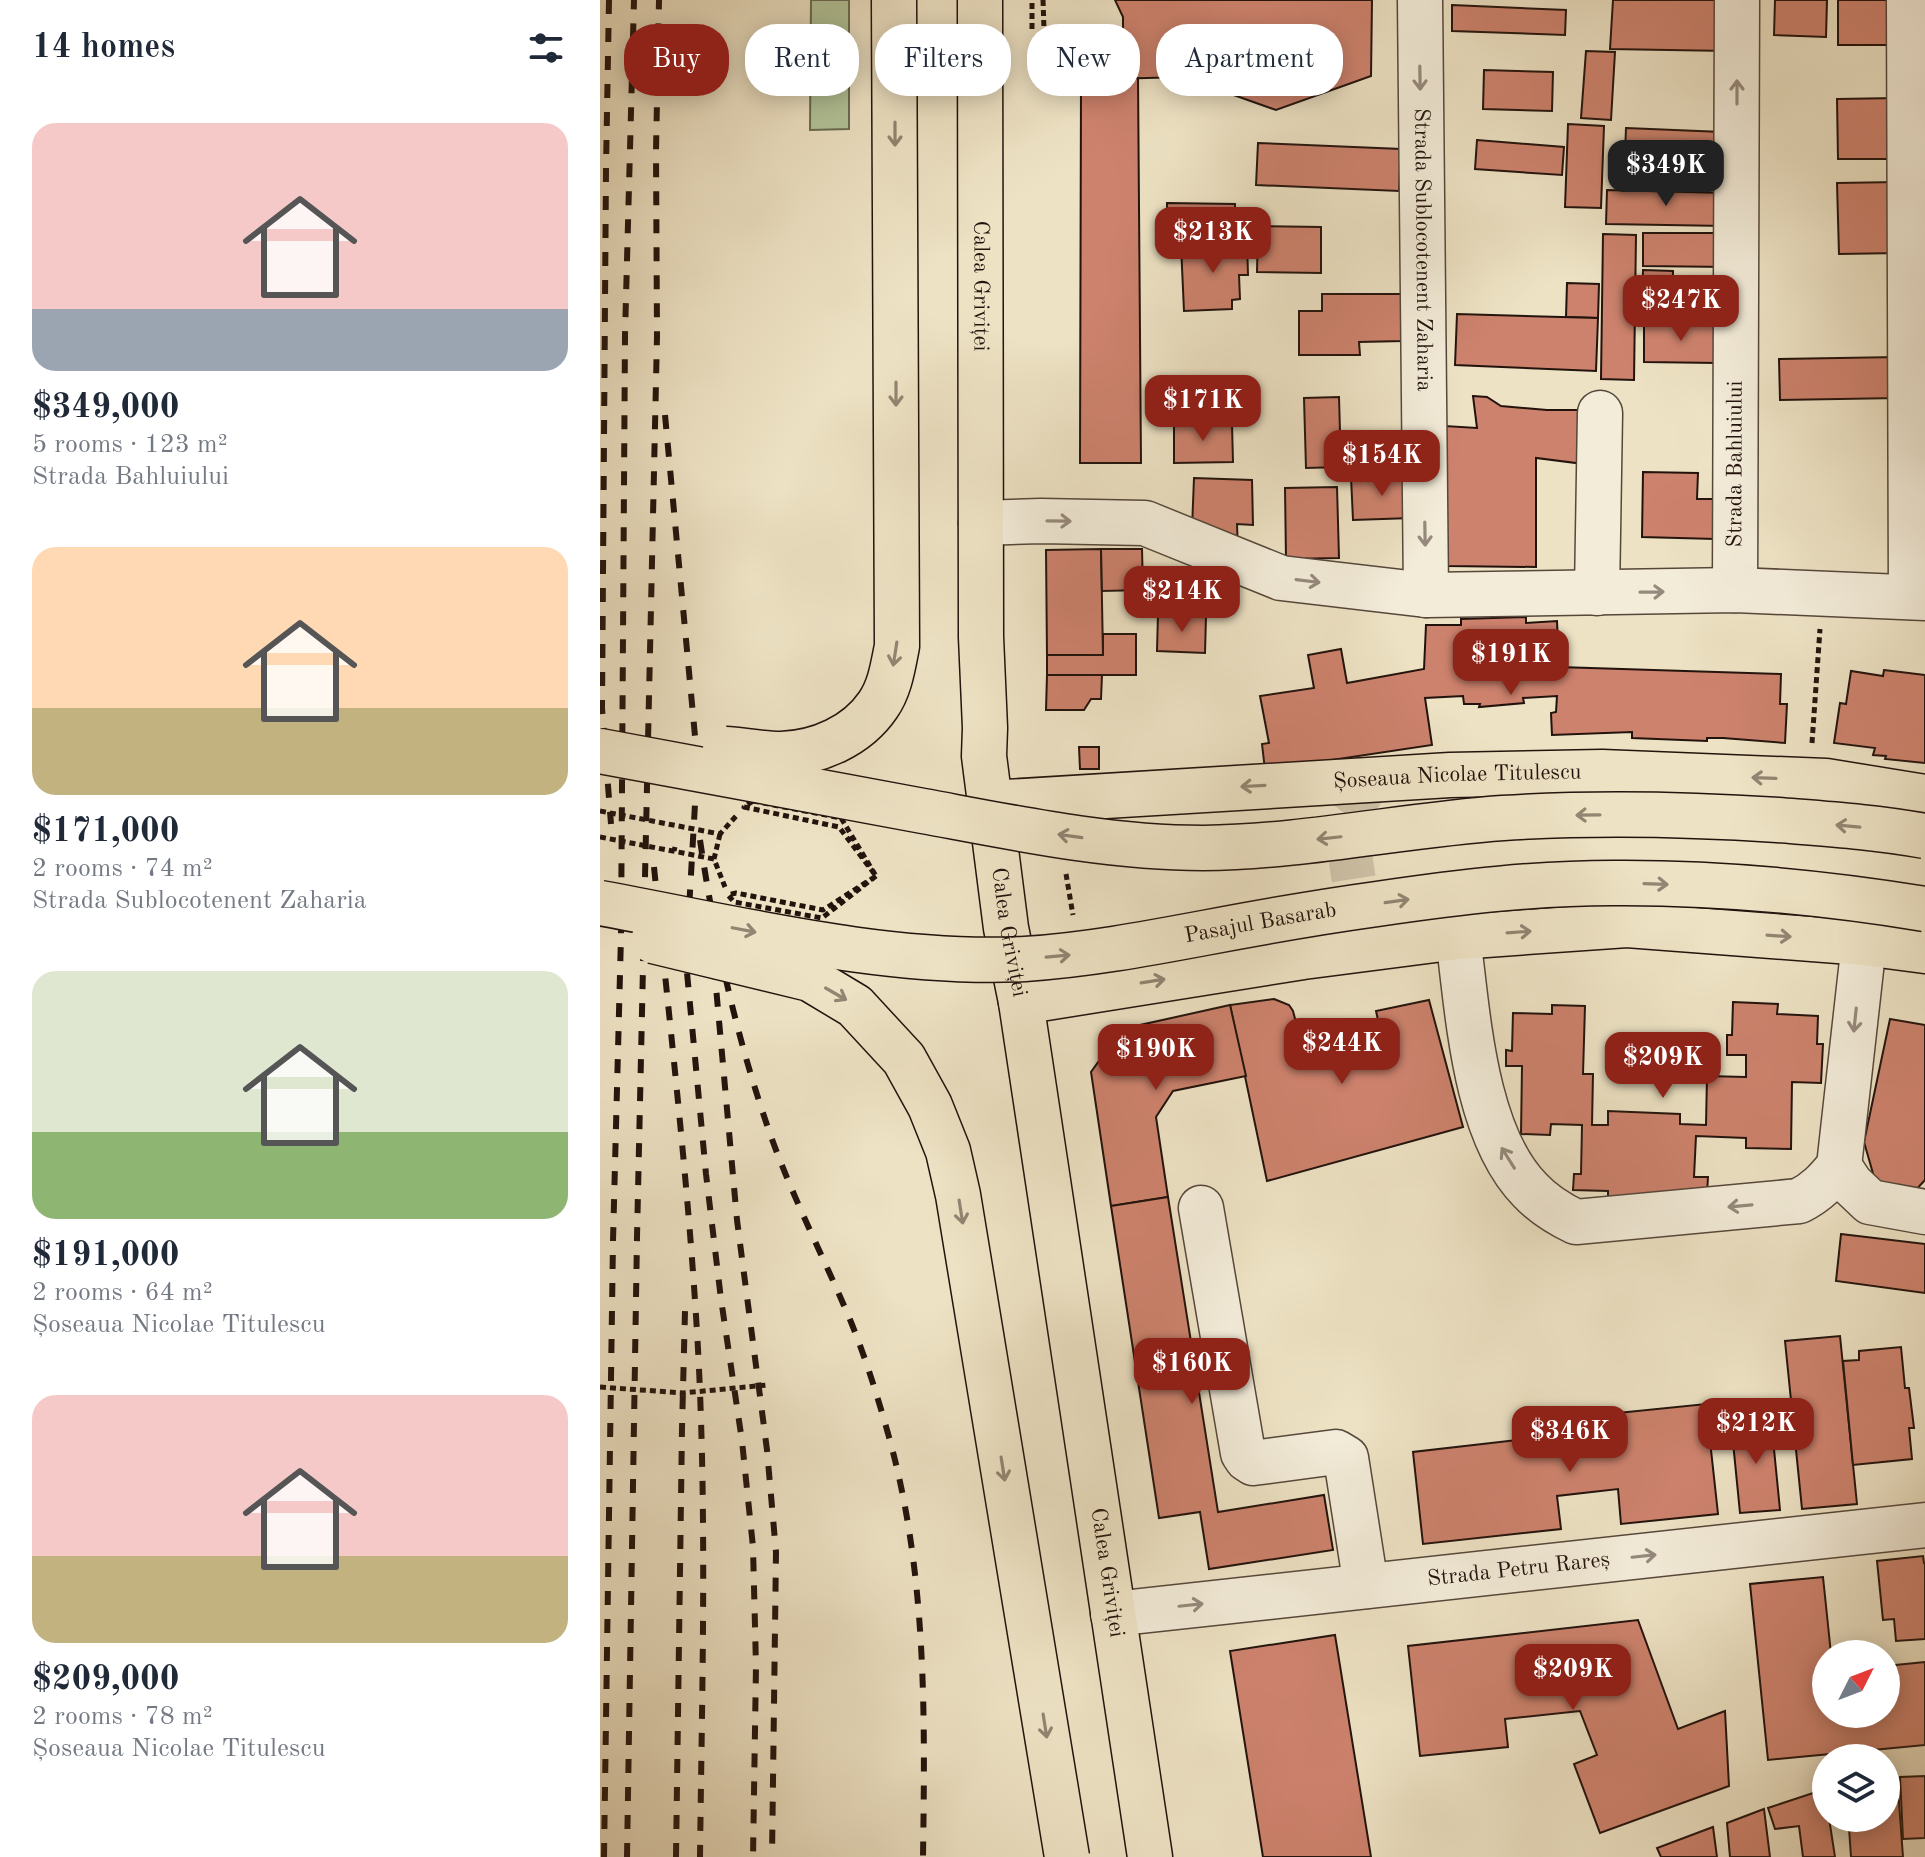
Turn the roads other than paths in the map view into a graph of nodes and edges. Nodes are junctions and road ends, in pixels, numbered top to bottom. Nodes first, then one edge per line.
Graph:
1 (894, 0) edge
2 (980, 0) edge
3 (1420, 0) edge
4 (1737, 0) edge
5 (1909, 0) edge
6 (1600, 413) dead end
7 (981, 523) junction
8 (1735, 590) junction
9 (1597, 593) junction
10 (1426, 595) junction
11 (1918, 597) edge
12 (600, 738) edge
13 (600, 751) edge
14 (1925, 797) edge
15 (990, 803) junction
16 (1925, 836) edge
17 (600, 903) edge
18 (1925, 909) edge
19 (600, 928) edge
20 (1458, 937) junction
21 (1864, 943) junction
22 (1925, 951) edge
23 (1021, 1002) junction
24 (1839, 1166) junction
25 (1201, 1208) dead end
26 (1925, 1212) edge
27 (1925, 1525) edge
28 (1366, 1586) junction
29 (1113, 1614) junction
30 (1067, 1857) edge
31 (1150, 1857) edge

1 -> 12 main road, bridge
2 - 7 main road, Calea Griviței
3 -> 10 street, Strada Sublocotenent Zaharia
8 -> 4 street, Strada Bahluiului
5 - 11 street
6 - 9 street
7 -> 10 street
7 - 15 main road, Calea Griviței
9 -> 8 street
8 - 11 street
9 - 10 street
16 -> 13 main road, bridge
14 -> 15 main road, Șoseaua Nicolae Titulescu
15 - 23 main road, Calea Griviței
17 -> 18 main road, Pasajul Basarab, bridge
19 -> 30 main road, bridge
20 -> 21 main road
23 -> 20 main road
24 -> 20 street
21 - 22 main road
21 -> 24 street
23 - 29 main road, Calea Griviței
24 - 26 street
25 - 28 street
28 -> 27 street, Strada Petru Rareș
29 -> 28 street, Strada Petru Rareș
29 - 31 main road, Calea Griviței

